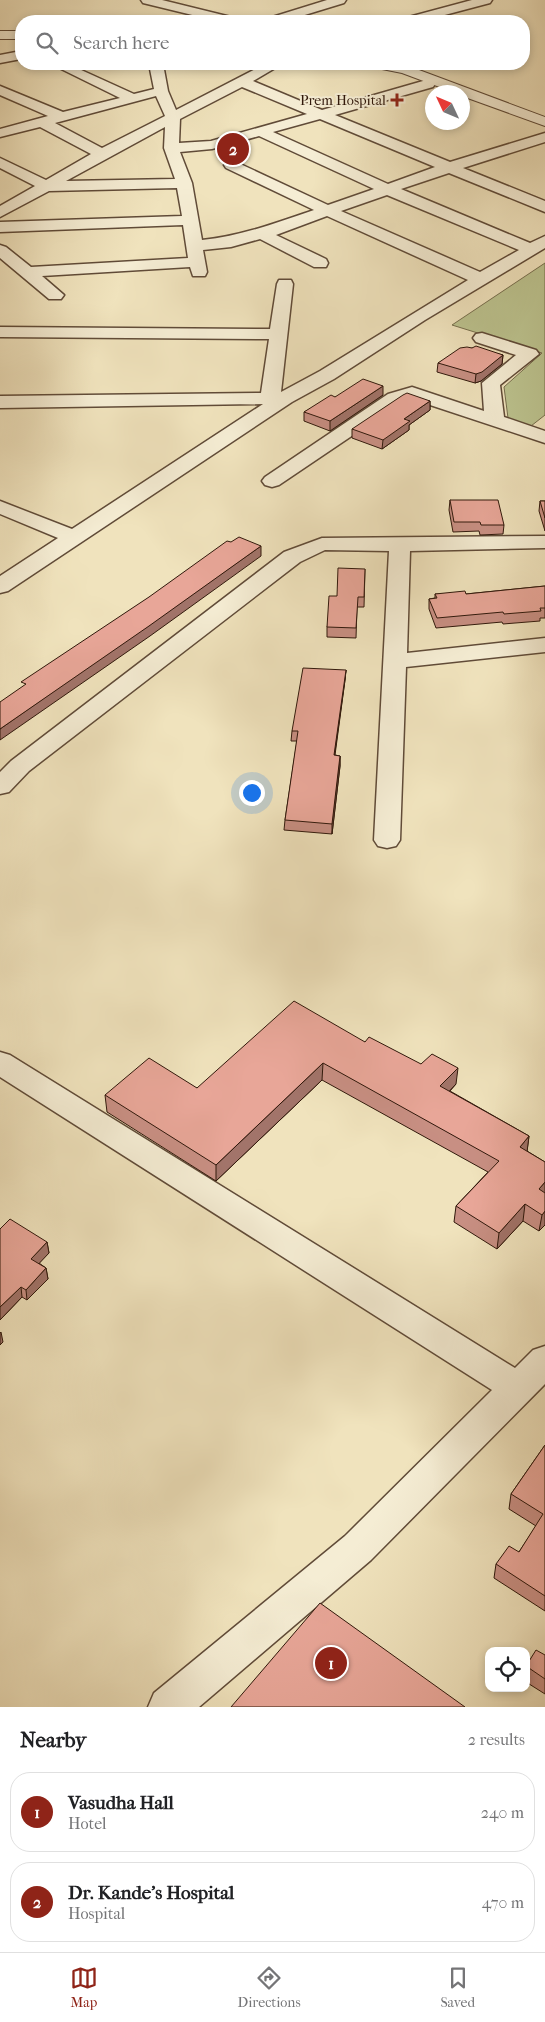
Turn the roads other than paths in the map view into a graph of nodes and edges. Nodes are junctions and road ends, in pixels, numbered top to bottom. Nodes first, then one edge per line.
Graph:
1 (147, 0) edge
2 (210, 0) edge
3 (340, 0) edge
4 (486, 0) edge
5 (182, 9) junction
6 (206, 15) edge
7 (292, 15) edge
8 (431, 15) edge
9 (0, 35) edge
10 (15, 35) edge
11 (15, 55) edge
12 (0, 59) edge
13 (71, 70) edge
14 (157, 70) edge
15 (264, 70) edge
16 (395, 70) edge
17 (406, 70) edge
18 (243, 82) junction
19 (428, 84) joint
20 (0, 90) edge
21 (161, 90) junction
22 (132, 98) junction
23 (470, 100) edge
24 (318, 115) junction
25 (62, 117) junction
26 (172, 118) junction
27 (42, 122) junction
28 (545, 122) edge
29 (545, 128) edge
30 (259, 131) junction
31 (0, 133) edge
32 (545, 137) edge
33 (171, 148) junction
34 (102, 154) junction
35 (0, 162) edge
36 (231, 165) dead end
37 (447, 168) junction
38 (184, 183) junction
39 (47, 186) junction
40 (387, 189) junction
41 (545, 207) edge
42 (326, 210) junction
43 (0, 212) edge
44 (190, 220) junction
45 (0, 227) edge
46 (262, 234) junction
47 (538, 245) edge
48 (0, 250) edge
49 (197, 260) junction
50 (320, 263) dead end
51 (27, 272) junction
52 (480, 279) junction
53 (285, 284) dead end
54 (55, 295) dead end
55 (0, 332) edge
56 (280, 334) junction
57 (482, 338) dead end
58 (278, 399) junction
59 (2, 403) edge
60 (495, 420) junction
61 (543, 433) edge
62 (272, 481) dead end
63 (0, 507) edge
64 (75, 538) junction
65 (545, 542) edge
66 (400, 545) junction
67 (0, 586) edge
68 (545, 646) edge
69 (395, 661) junction
70 (0, 786) edge
71 (387, 840) dead end
72 (0, 1063) edge
73 (545, 1361) edge
74 (518, 1388) junction
75 (168, 1707) edge

1 - 5 street
2 - 5 street
3 - 7 street
4 - 8 street
5 - 6 street
9 - 10 street
11 - 12 street
13 - 22 street
14 - 21 street
15 - 18 street
16 - 19 street
17 - 28 street
18 - 24 street
18 - 26 street
19 - 24 street
20 - 25 street
21 - 22 street
21 - 26 street
22 - 25 street
23 - 29 street
24 - 30 street
24 - 37 street
25 - 27 street
26 - 33 street
26 - 34 street
27 - 31 street
27 - 34 street
30 - 33 street
30 - 40 street
32 - 37 street
33 - 38 street
34 - 39 street
35 - 39 street
36 - 42 street
37 - 40 street
37 - 41 street
38 - 39 street
38 - 44 street
39 - 43 street
40 - 42 street
40 - 47 street
42 - 46 street
42 - 52 street
44 - 45 street
44 - 49 street
46 - 49 street
46 - 50 street
47 - 52 street
48 - 51 street
49 - 51 street
51 - 54 street
52 - 58 street
53 - 56 street
55 - 56 street
56 - 58 street
57 - 60 street
58 - 59 street
58 - 64 street
60 - 61 street
60 - 62 street
63 - 64 street
64 - 67 street
65 - 66 street
66 - 69 street
66 - 70 street
68 - 69 street
69 - 71 street
72 - 74 street
73 - 74 street
74 - 75 street

